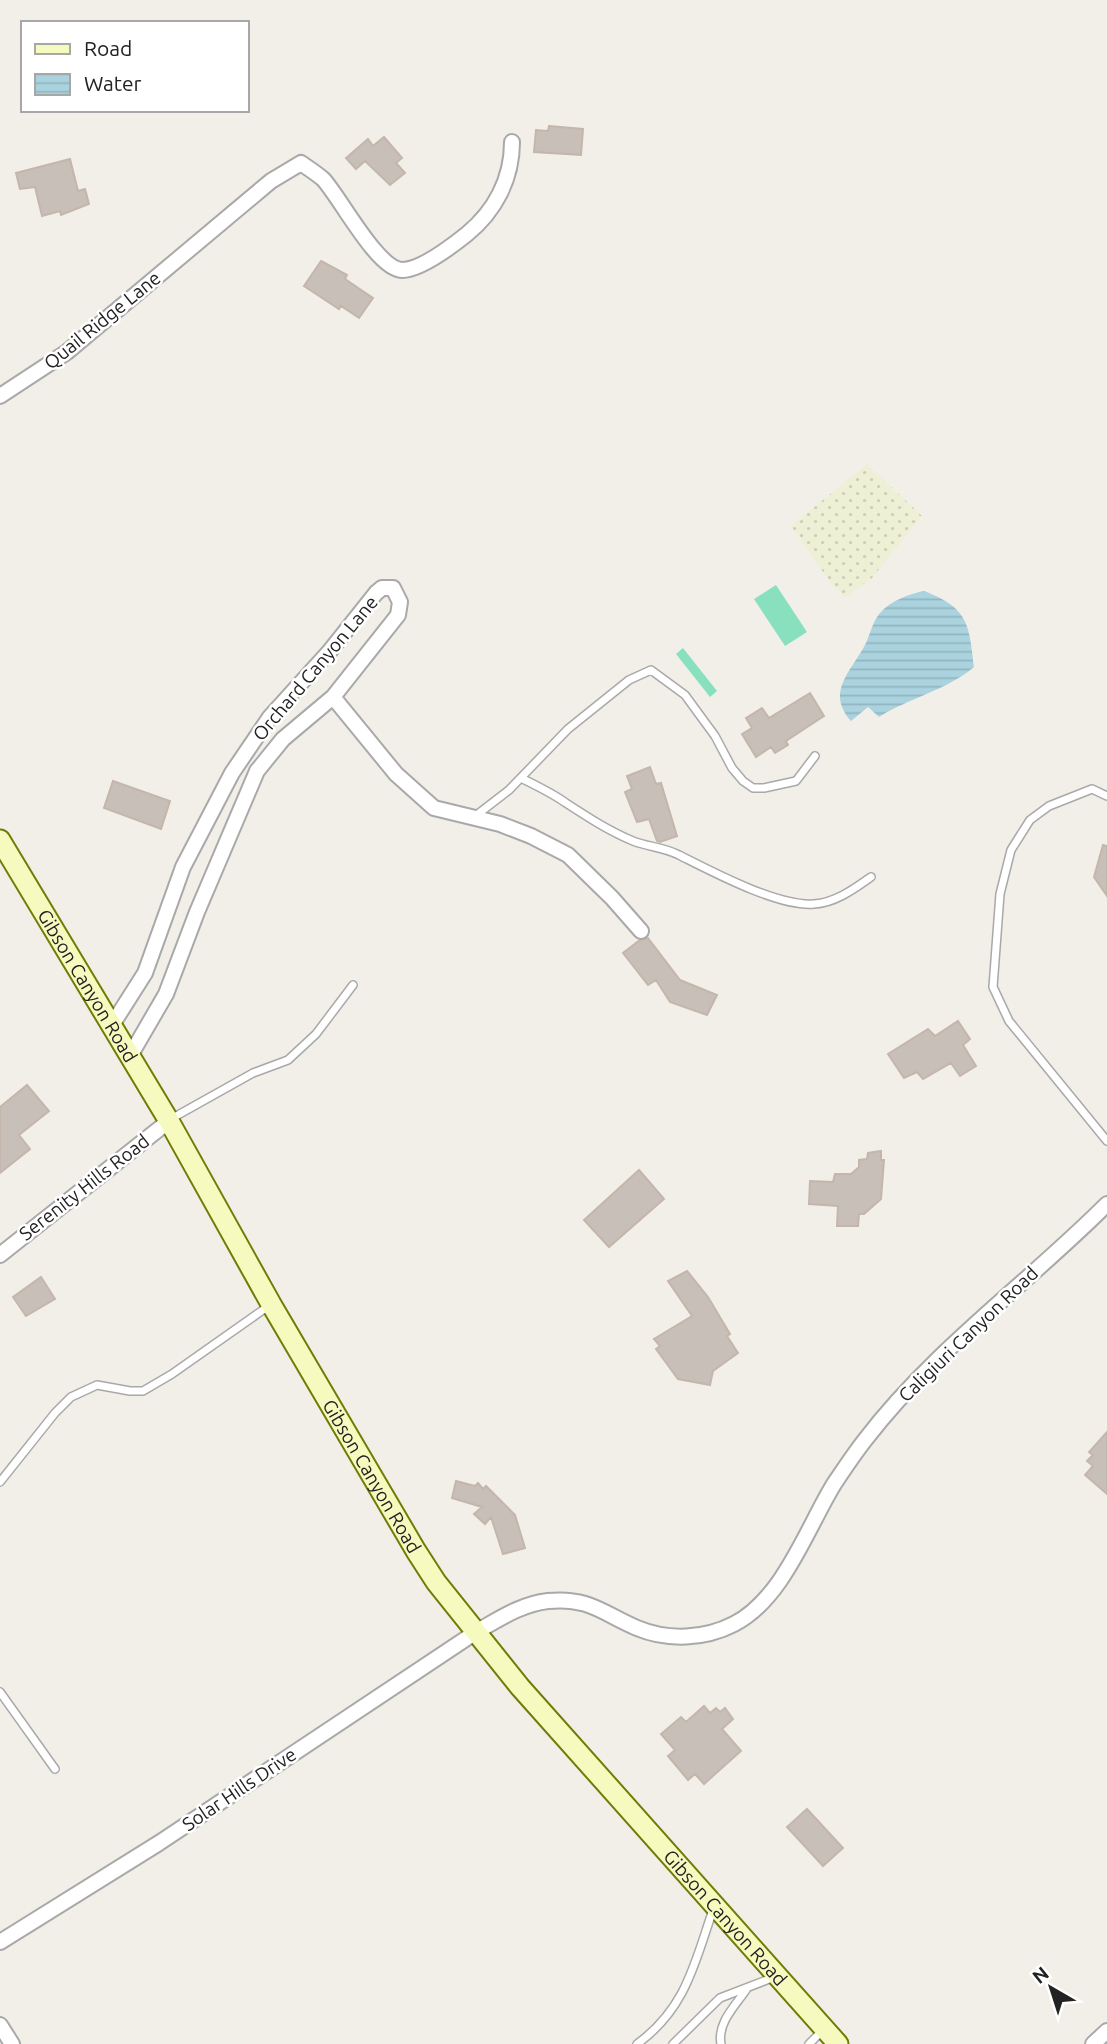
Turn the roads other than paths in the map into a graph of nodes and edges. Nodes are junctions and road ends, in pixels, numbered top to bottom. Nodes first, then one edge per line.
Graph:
1 (512, 142) dead end
2 (0, 396) edge
3 (333, 697) junction
4 (815, 757) dead end
5 (521, 778) junction
6 (1107, 796) edge
7 (473, 817) junction
8 (0, 840) edge
9 (871, 877) dead end
10 (641, 931) dead end
11 (353, 985) dead end
12 (112, 1025) junction
13 (130, 1056) junction
14 (169, 1121) junction
15 (1107, 1141) edge
16 (1107, 1204) edge
17 (0, 1255) edge
18 (271, 1304) junction
19 (0, 1482) edge
20 (476, 1632) junction
21 (0, 1692) edge
22 (55, 1769) dead end
23 (715, 1905) junction
24 (0, 1942) edge
25 (778, 1976) junction
26 (747, 1990) junction
27 (0, 2025) edge
28 (824, 2029) junction
29 (1107, 2031) edge
30 (12, 2044) edge
31 (637, 2044) edge
32 (673, 2044) edge
33 (721, 2044) edge
34 (808, 2044) edge
35 (838, 2044) edge
36 (1093, 2044) edge

1 - 2 street, Quail Ridge Lane
3 - 7 street, Orchard Canyon Lane
3 - 12 street, Orchard Canyon Lane
3 - 13 street, Orchard Canyon Lane
4 - 5 lane
5 - 7 lane
5 - 9 lane
6 - 15 lane
7 - 10 street, Orchard Canyon Lane
8 - 12 main road, Gibson Canyon Road
11 - 14 lane
12 - 13 main road, Gibson Canyon Road
13 - 14 main road, Gibson Canyon Road
14 - 17 street, Serenity Hills Road
14 - 18 main road, Gibson Canyon Road
16 - 20 street, Caligiuri Canyon Road
18 - 19 lane
18 - 20 main road, Gibson Canyon Road
20 - 23 main road, Gibson Canyon Road
20 - 24 street, Solar Hills Drive
21 - 22 lane
23 - 25 main road, Gibson Canyon Road
23 - 31 lane
25 - 26 lane
25 - 28 main road, Gibson Canyon Road
26 - 32 lane
26 - 33 lane
27 - 30 street
28 - 34 lane
28 - 35 main road, Gibson Canyon Road
29 - 36 street

